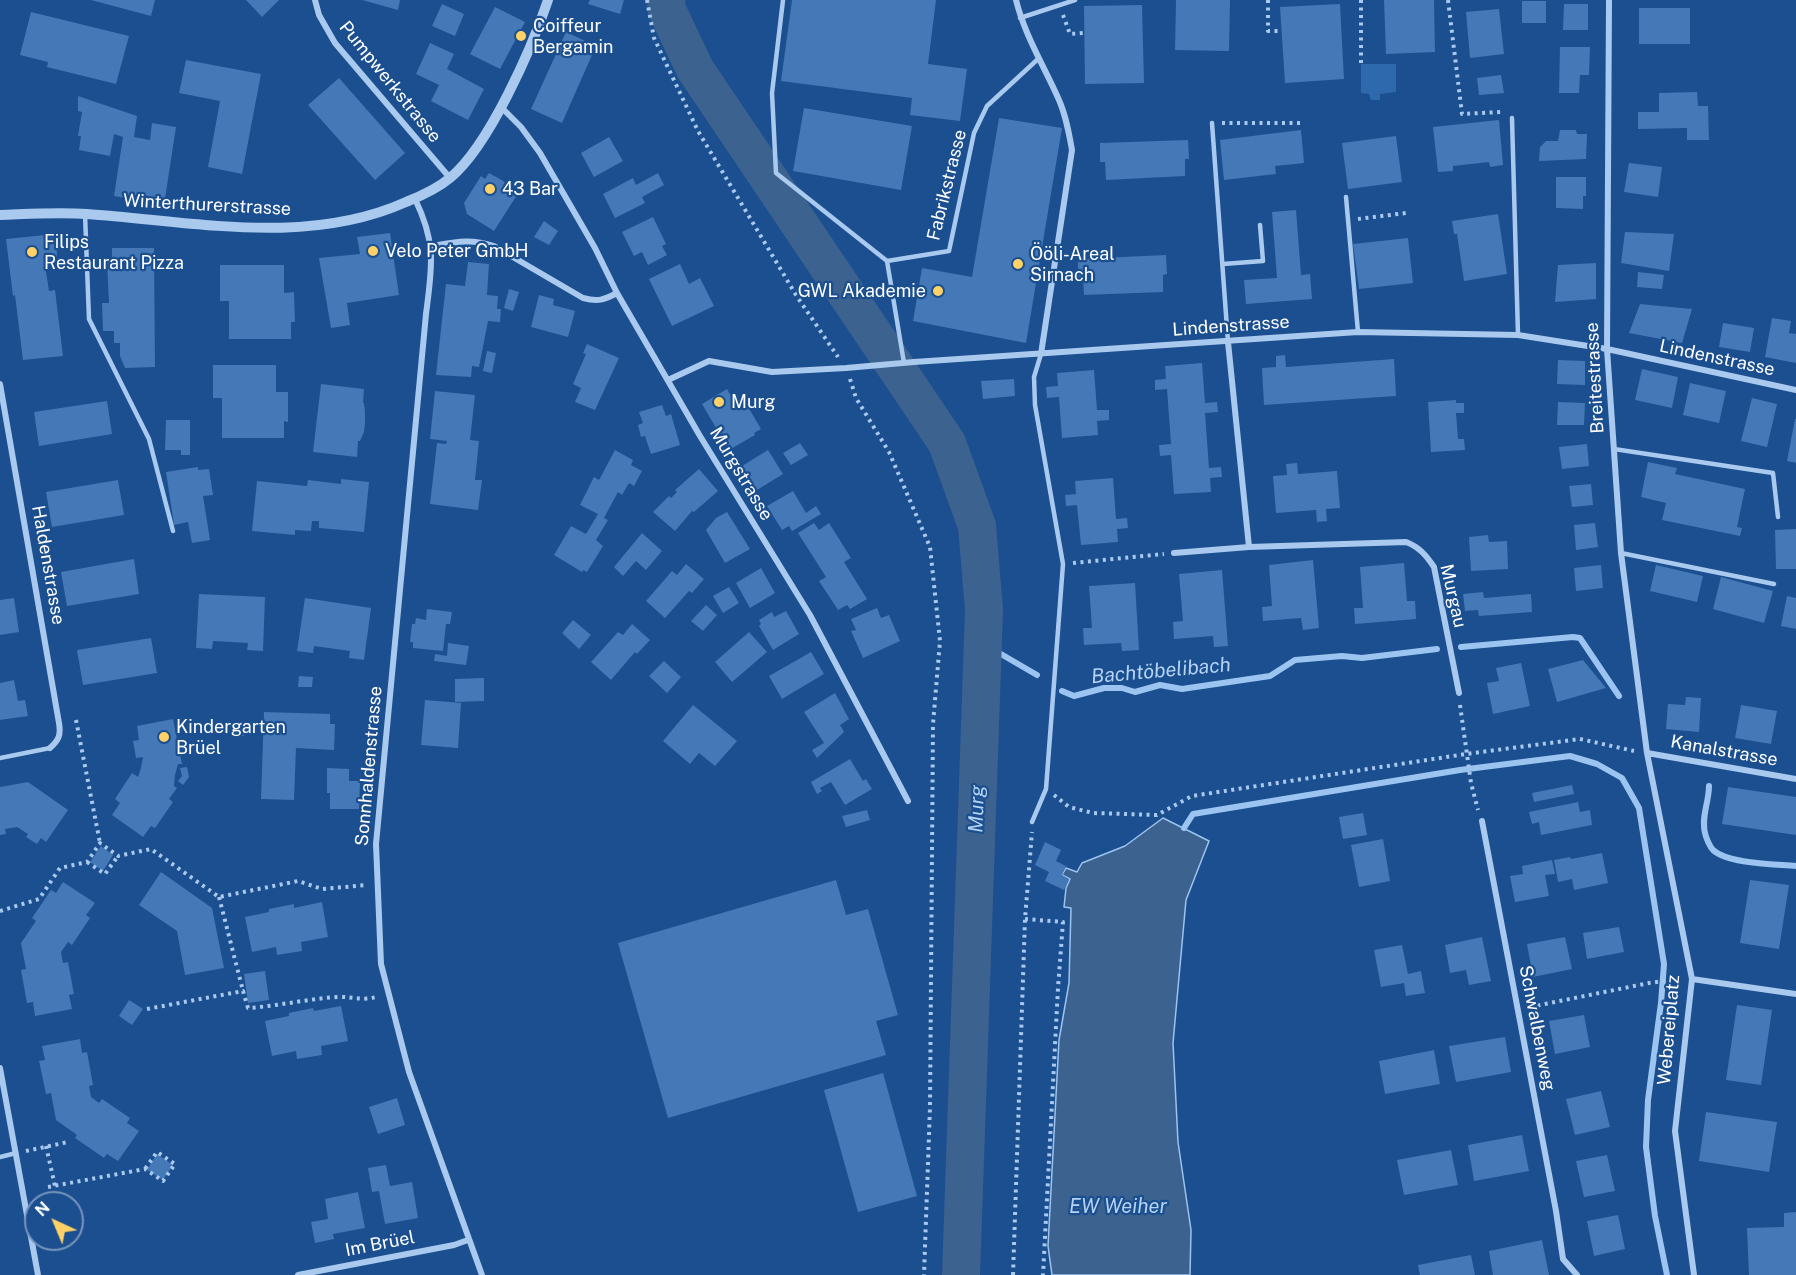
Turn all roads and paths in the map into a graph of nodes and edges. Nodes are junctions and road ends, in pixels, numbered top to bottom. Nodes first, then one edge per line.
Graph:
1 (315, 0) edge
2 (548, 0) edge
3 (647, 0) edge
4 (783, 0) edge
5 (1016, 0) edge
6 (1075, 0) edge
7 (1268, 0) edge
8 (1361, 0) edge
9 (1448, 0) edge
10 (1609, 0) edge
11 (1059, 5) junction
12 (1020, 18) junction
13 (1281, 31) dead end
14 (1084, 33) dead end
15 (1038, 60) junction
16 (1361, 64) dead end
17 (501, 107) junction
18 (1512, 118) joint
19 (1212, 123) joint
20 (1304, 123) dead end
21 (450, 178) junction
22 (1346, 197) dead end
23 (415, 199) junction
24 (1406, 213) dead end
25 (85, 214) junction
26 (0, 215) edge
27 (1348, 220) junction
28 (1260, 225) dead end
29 (432, 246) junction
30 (887, 261) junction
31 (1223, 264) junction
32 (617, 292) junction
33 (1358, 332) junction
34 (1518, 335) junction
35 (1228, 342) junction
36 (1606, 349) junction
37 (1041, 354) junction
38 (904, 363) junction
39 (846, 368) junction
40 (668, 380) junction
41 (0, 384) edge
42 (1796, 390) edge
43 (1614, 448) junction
44 (1778, 517) dead end
45 (173, 531) dead end
46 (1249, 547) junction
47 (1174, 552) joint
48 (1621, 553) junction
49 (1063, 564) junction
50 (1774, 584) dead end
51 (1459, 693) joint
52 (76, 720) dead end
53 (50, 748) joint
54 (1647, 753) junction
55 (1466, 754) junction
56 (0, 758) edge
57 (1796, 779) edge
58 (1046, 789) junction
59 (908, 801) dead end
60 (1482, 821) joint
61 (1032, 822) joint
62 (100, 843) junction
63 (118, 856) junction
64 (87, 862) junction
65 (376, 884) junction
66 (219, 897) junction
67 (0, 911) edge
68 (1025, 919) junction
69 (1673, 979) dead end
70 (1692, 979) junction
71 (243, 991) junction
72 (388, 993) junction
73 (1796, 994) edge
74 (147, 1009) dead end
75 (1518, 1010) junction
76 (0, 1068) edge
77 (68, 1142) dead end
78 (46, 1146) junction
79 (16, 1153) junction
80 (0, 1156) edge
81 (146, 1169) junction
82 (54, 1186) junction
83 (48, 1187) dead end
84 (468, 1240) junction
85 (38, 1275) edge
86 (297, 1275) edge
87 (482, 1275) edge
88 (924, 1275) edge
89 (1013, 1275) edge
90 (1043, 1275) edge
91 (1576, 1275) edge
92 (1694, 1275) edge

1 - 21 street, Pumpwerkstrasse
2 - 17 street, Winterthurerstrasse
3 - 39 path
4 - 30 lane
5 - 12 street
6 - 11 lane
7 - 13 path
8 - 16 path
9 - 18 path
10 - 36 street, Breitestrasse
11 - 12 lane
11 - 14 path
12 - 15 street
15 - 30 lane, Fabrikstrasse
15 - 37 street
17 - 21 street, Winterthurerstrasse
17 - 32 street, Murgstrasse
18 - 34 lane
19 - 20 path
19 - 31 lane
21 - 23 street, Winterthurerstrasse
22 - 27 lane
23 - 25 street, Winterthurerstrasse
23 - 29 street
24 - 27 path
25 - 26 street, Winterthurerstrasse
25 - 45 lane
27 - 33 lane
28 - 31 lane
29 - 32 street
29 - 65 street, Sonnhaldenstrasse
30 - 38 lane
31 - 35 lane
32 - 40 street, Murgstrasse
33 - 34 street, Lindenstrasse
33 - 35 street, Lindenstrasse
34 - 36 street, Lindenstrasse
35 - 37 street, Lindenstrasse
35 - 46 street
36 - 42 street, Lindenstrasse
36 - 43 street, Breitestrasse
37 - 38 street, Lindenstrasse
37 - 49 lane
38 - 39 street, Lindenstrasse
39 - 40 street, Lindenstrasse
39 - 88 path
40 - 59 street, Murgstrasse
41 - 53 street, Haldenstrasse
43 - 44 lane
43 - 48 street, Breitestrasse
46 - 47 street, Murgau
46 - 51 street, Murgau
47 - 49 path
48 - 50 lane
48 - 54 street, Breitestrasse
49 - 58 lane
51 - 55 path
52 - 62 path
53 - 56 lane
54 - 55 path
54 - 57 street, Kanalstrasse
54 - 70 street, Webereiplatz
55 - 58 path
55 - 60 path
58 - 61 lane
60 - 75 street, Schwalbenweg
61 - 68 path
62 - 63 path
62 - 64 path
63 - 64 path
63 - 66 path
64 - 67 path
65 - 66 path
65 - 72 street, Sonnhaldenstrasse
66 - 71 path
68 - 89 path
68 - 90 path
69 - 75 path
70 - 73 street
70 - 92 street, Webereiplatz
71 - 72 path
71 - 74 path
72 - 84 street, Sonnhaldenstrasse
75 - 91 street, Schwalbenweg
76 - 79 street
77 - 78 path
78 - 79 path
78 - 82 path
79 - 80 lane
79 - 85 street
81 - 81 path
81 - 82 path
82 - 83 path
84 - 86 street, Im Brüel
84 - 87 street, Sonnhaldenstrasse

